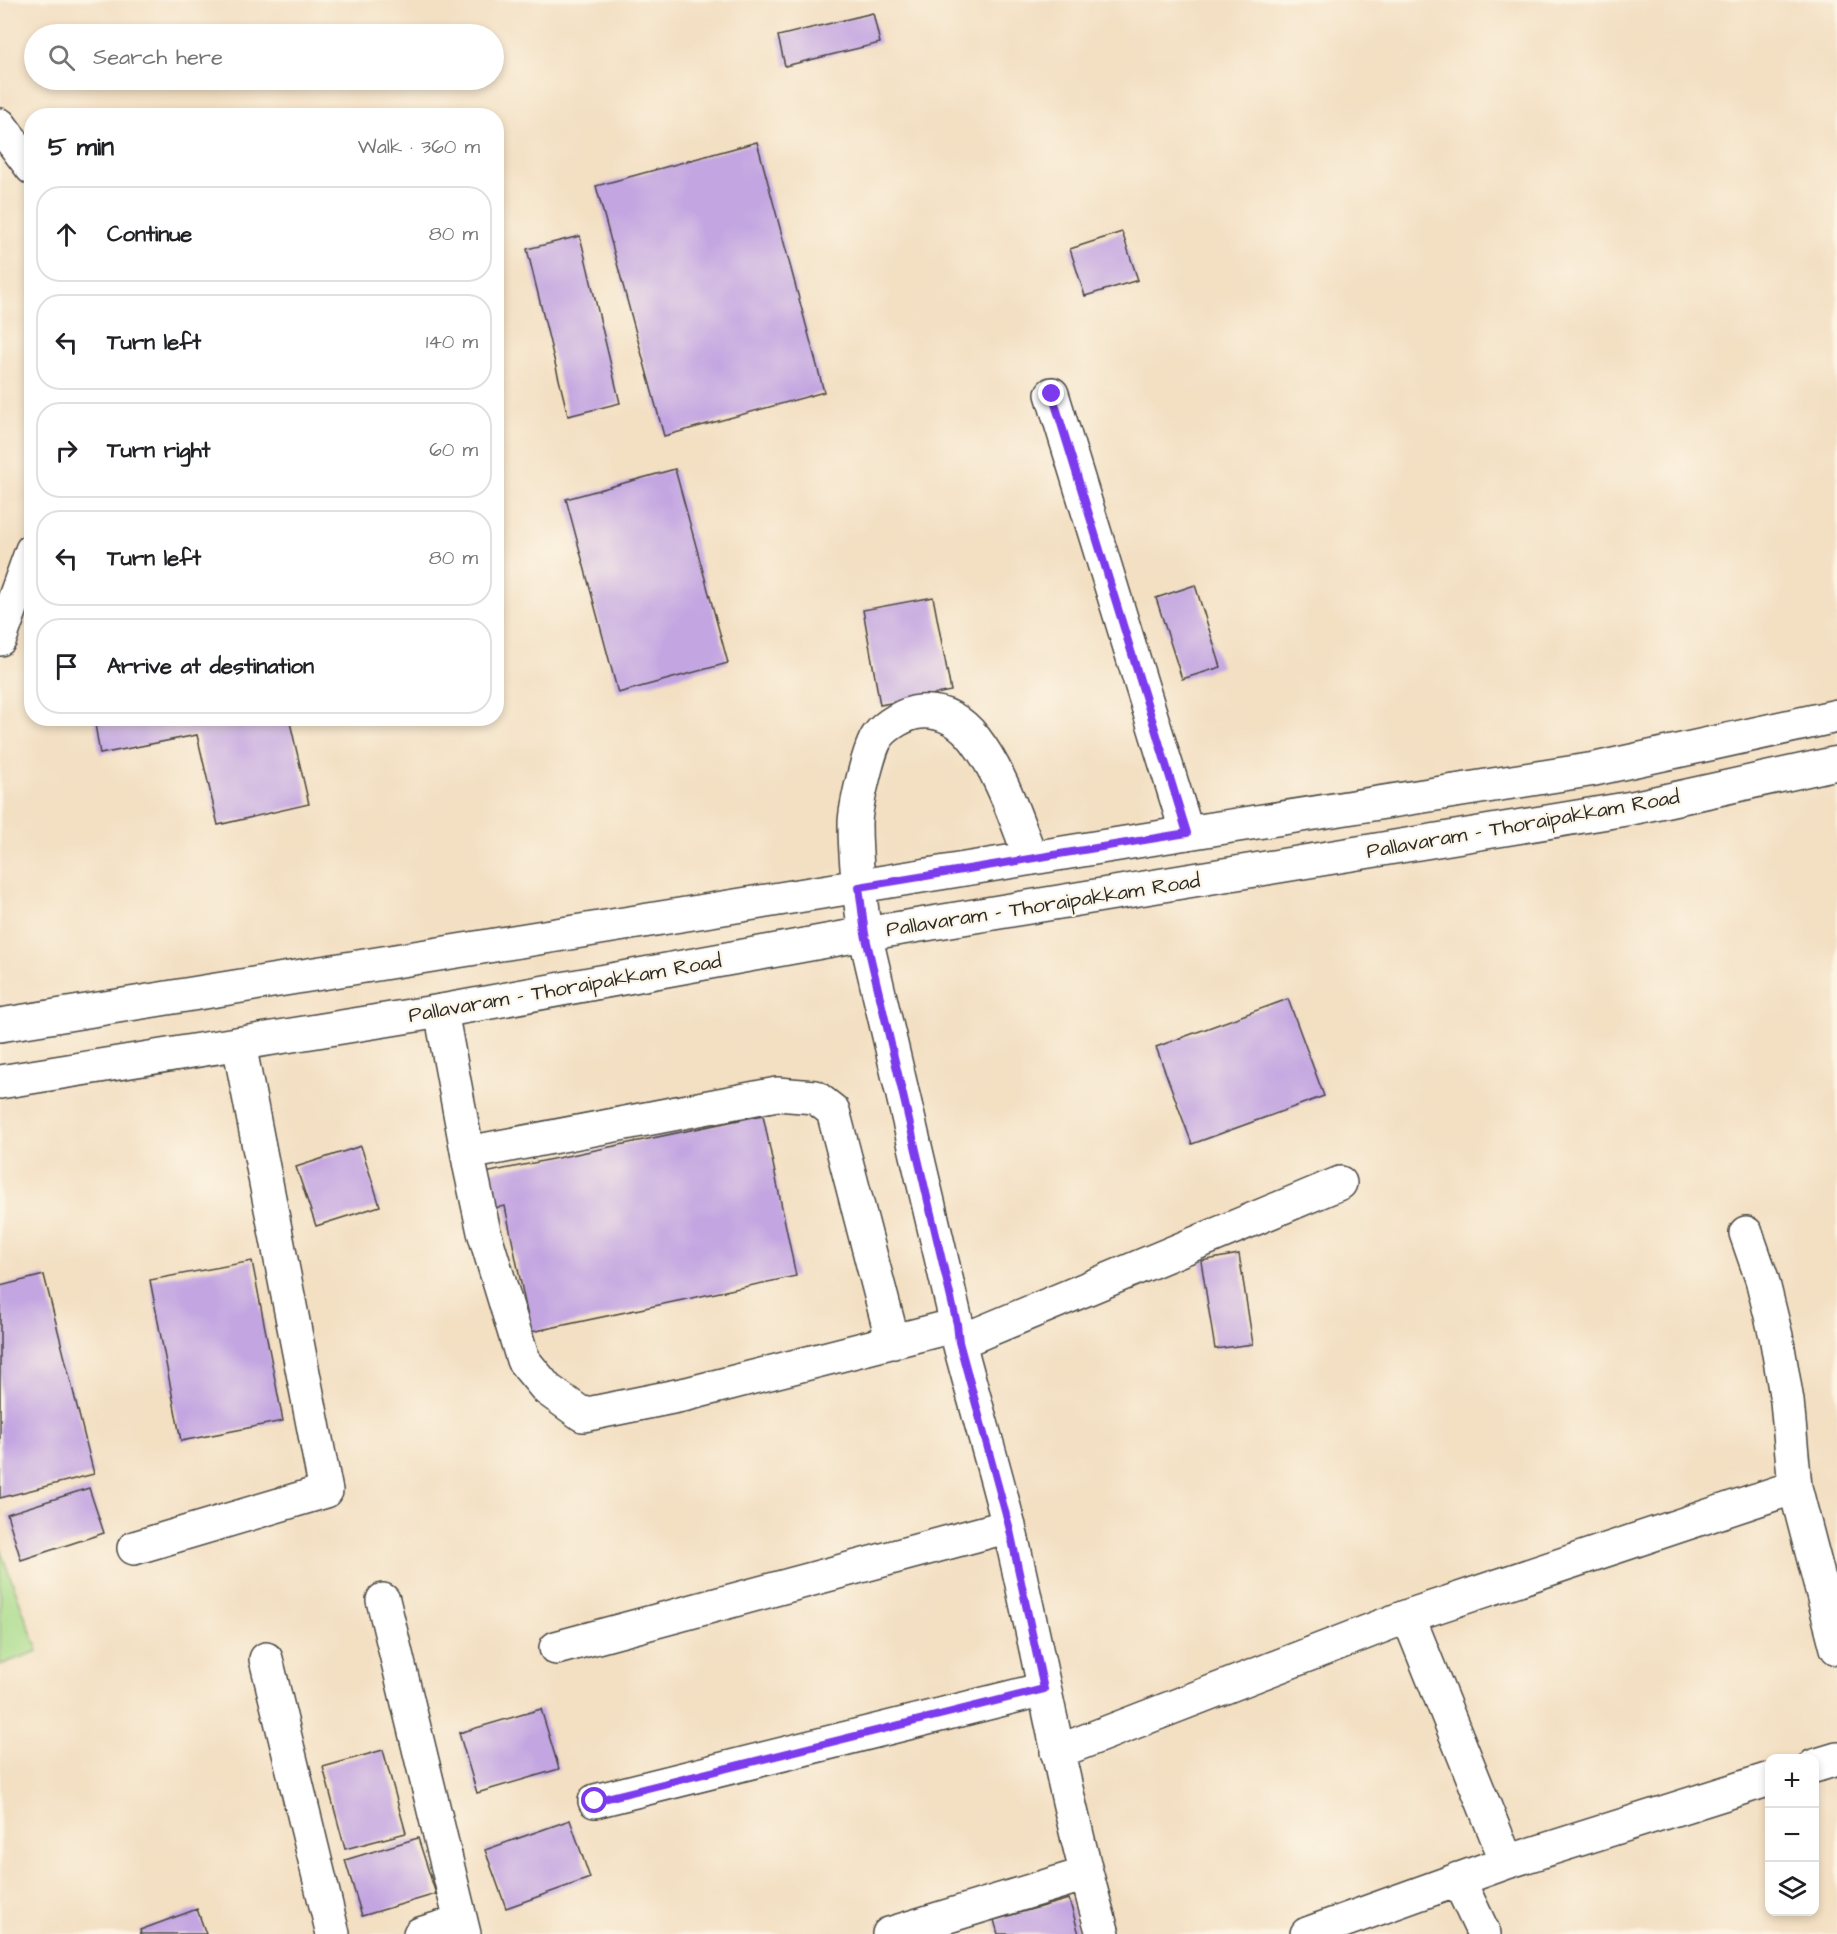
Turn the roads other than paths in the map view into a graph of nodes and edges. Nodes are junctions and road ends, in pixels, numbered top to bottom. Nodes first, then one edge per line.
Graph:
1 (0, 125) edge
2 (24, 157) edge
3 (1052, 394) dead end
4 (24, 572) edge
5 (0, 639) edge
6 (1837, 716) edge
7 (1837, 763) edge
8 (1187, 833) junction
9 (1031, 858) junction
10 (859, 887) junction
11 (865, 934) junction
12 (441, 1011) junction
13 (0, 1025) edge
14 (238, 1044) junction
15 (0, 1083) edge
16 (468, 1153) junction
17 (1340, 1183) dead end
18 (1746, 1233) dead end
19 (958, 1333) junction
20 (893, 1342) junction
21 (1795, 1487) junction
22 (1009, 1526) junction
23 (134, 1548) dead end
24 (383, 1600) dead end
25 (1408, 1616) junction
26 (556, 1648) dead end
27 (1837, 1648) edge
28 (266, 1659) dead end
29 (1044, 1689) junction
30 (1057, 1752) junction
31 (1837, 1759) edge
32 (1819, 1765) edge
33 (1765, 1781) edge
34 (595, 1801) dead end
35 (1507, 1862) junction
36 (1086, 1874) junction
37 (1458, 1880) junction
38 (462, 1928) edge
39 (333, 1934) edge
40 (420, 1934) edge
41 (889, 1934) edge
42 (1103, 1934) edge
43 (1307, 1934) edge
44 (1484, 1934) edge

1 - 2 street
3 - 8 street
4 - 5 street
6 - 8 street, Pallavaram - Thoraipakkam Road
7 - 11 street, Pallavaram - Thoraipakkam Road
8 - 9 street, Pallavaram - Thoraipakkam Road
9 - 10 street, Pallavaram - Thoraipakkam Road
9 - 10 street
10 - 11 street
10 - 13 street, Pallavaram - Thoraipakkam Road
11 - 12 street, Pallavaram - Thoraipakkam Road
11 - 19 street
12 - 14 street, Pallavaram - Thoraipakkam Road
12 - 16 street
14 - 15 street, Pallavaram - Thoraipakkam Road
14 - 23 street
16 - 20 street
16 - 20 street
17 - 19 street
18 - 21 street
19 - 20 street
19 - 22 street
21 - 25 street
21 - 27 street
22 - 26 street
22 - 29 street
24 - 38 street
25 - 30 street
25 - 35 street
28 - 39 street
29 - 30 street
29 - 34 street
30 - 36 street
31 - 32 street
33 - 35 street
35 - 37 street
36 - 41 street
36 - 42 street
37 - 43 street
37 - 44 street
38 - 40 street

